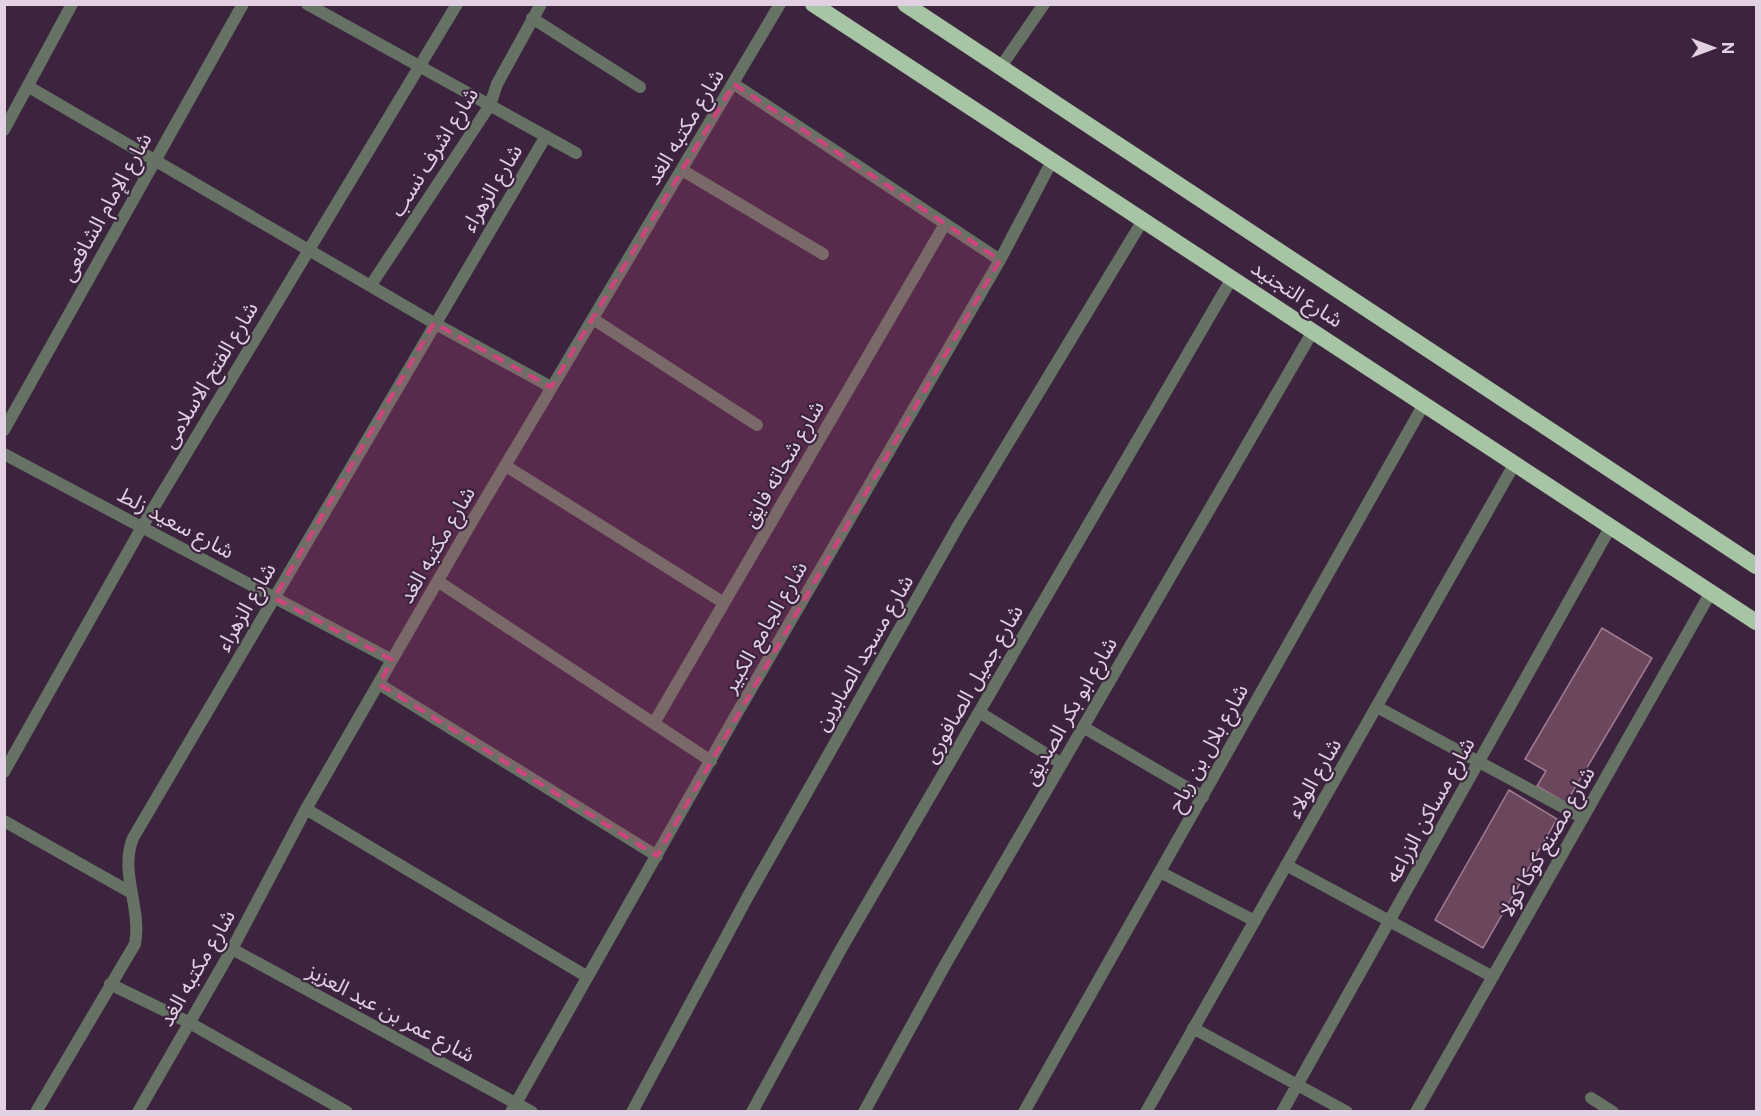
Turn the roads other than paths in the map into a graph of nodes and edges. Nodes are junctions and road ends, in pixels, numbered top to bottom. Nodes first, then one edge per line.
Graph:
1 (72, 4) edge
2 (243, 4) edge
3 (306, 4) edge
4 (457, 4) edge
5 (541, 4) edge
6 (780, 4) edge
7 (813, 4) edge
8 (905, 4) edge
9 (1044, 4) edge
10 (532, 18) junction
11 (419, 66) junction
12 (1000, 68) junction
13 (734, 84) junction
14 (29, 87) junction
15 (640, 87) dead end
16 (490, 105) junction
17 (4, 130) edge
18 (546, 136) junction
19 (576, 153) dead end
20 (154, 160) junction
21 (1052, 161) junction
22 (682, 170) junction
23 (1143, 220) junction
24 (945, 224) junction
25 (307, 250) junction
26 (823, 254) dead end
27 (1000, 260) junction
28 (1232, 278) junction
29 (371, 285) junction
30 (593, 319) junction
31 (434, 323) junction
32 (1313, 331) junction
33 (551, 387) junction
34 (1424, 404) junction
35 (757, 425) dead end
36 (4, 430) edge
37 (4, 454) edge
38 (1515, 463) junction
39 (506, 466) junction
40 (1611, 526) junction
41 (142, 527) junction
42 (1756, 566) edge
43 (439, 582) junction
44 (1711, 592) junction
45 (274, 598) junction
46 (724, 603) junction
47 (1756, 622) edge
48 (392, 660) junction
49 (379, 684) junction
50 (1377, 707) junction
51 (979, 712) junction
52 (654, 723) junction
53 (1083, 727) junction
54 (711, 761) junction
55 (1479, 762) junction
56 (1062, 764) junction
57 (4, 772) edge
58 (1203, 797) junction
59 (306, 808) junction
60 (1583, 818) junction
61 (4, 821) edge
62 (657, 856) junction
63 (1286, 866) junction
64 (1160, 872) junction
65 (130, 892) junction
66 (1255, 921) junction
67 (1390, 921) junction
68 (232, 949) junction
69 (586, 976) junction
70 (1493, 977) junction
71 (110, 984) junction
72 (188, 1022) junction
73 (1193, 1028) junction
74 (1298, 1084) junction
75 (1591, 1098) dead end
76 (514, 1107) edge
77 (36, 1112) edge
78 (138, 1112) edge
79 (347, 1112) edge
80 (532, 1112) edge
81 (632, 1112) edge
82 (752, 1112) edge
83 (864, 1112) edge
84 (1024, 1112) edge
85 (1146, 1112) edge
86 (1282, 1112) edge
87 (1347, 1112) edge
88 (1416, 1112) edge
89 (1612, 1112) edge

1 - 14 street
2 - 20 street, شارع الإمام الشافعى
3 - 11 street
4 - 11 street, شارع الفتح الاسلامى
5 - 10 street, شارع اشرف نسب
6 - 13 street, شارع مكتبه الغد
7 - 21 highway, شارع التجنيد
8 - 12 highway, شارع التجنيد
9 - 12 street
10 - 15 street
10 - 16 street, شارع اشرف نسب
11 - 16 street
11 - 25 street, شارع الفتح الاسلامى
12 - 42 highway, شارع التجنيد
13 - 22 street, شارع مكتبه الغد
13 - 24 street
14 - 17 street
14 - 20 street
16 - 18 street
16 - 29 street, شارع اشرف نسب
18 - 19 street
18 - 31 street, شارع الزهراء
20 - 25 street
20 - 36 street, شارع الإمام الشافعى
21 - 23 highway, شارع التجنيد
21 - 27 street, شارع الجامع الكبير
22 - 26 street
22 - 30 street, شارع مكتبه الغد
23 - 28 highway, شارع التجنيد
23 - 81 street, شارع مسجد الصابرين
24 - 27 street
24 - 46 street, شارع شحاته فايق
25 - 29 street
25 - 41 street, شارع الفتح الاسلامى
27 - 54 street, شارع الجامع الكبير
28 - 32 highway, شارع التجنيد
28 - 51 street, شارع جميل الصافورى
29 - 31 street
30 - 33 street, شارع مكتبه الغد
30 - 35 street
31 - 33 street
31 - 45 street, شارع الزهراء
32 - 34 highway, شارع التجنيد
32 - 53 street, شارع ابو بكر الصديق
33 - 39 street, شارع مكتبه الغد
34 - 38 highway, شارع التجنيد
34 - 58 street, شارع بلال بن رباح
37 - 41 street, شارع سعيد زلط
38 - 40 highway, شارع التجنيد
38 - 50 street, شارع الولاء
39 - 43 street, شارع مكتبه الغد
39 - 46 street
40 - 44 highway, شارع التجنيد
40 - 55 street, شارع مساكن الزراعه
41 - 45 street, شارع سعيد زلط
41 - 57 street, شارع الفتح الاسلامى
43 - 48 street, شارع مكتبه الغد
43 - 52 street
44 - 47 highway, شارع التجنيد
44 - 60 street, شارع مصنع كوكا كولا
45 - 48 street, شارع سعيد زلط
45 - 65 street, شارع الزهراء
46 - 52 street, شارع شحاته فايق
48 - 49 street, شارع مكتبه الغد
49 - 59 street, شارع مكتبه الغد
49 - 62 street
50 - 55 street
50 - 63 street, شارع الولاء
51 - 56 street
51 - 82 street, شارع جميل الصافورى
52 - 54 street
53 - 56 street, شارع ابو بكر الصديق
53 - 58 street
54 - 62 street, شارع الجامع الكبير
55 - 60 street
55 - 67 street, شارع مساكن الزراعه
56 - 83 street, شارع ابو بكر الصديق
58 - 64 street, شارع بلال بن رباح
59 - 68 street, شارع مكتبه الغد
59 - 69 street
60 - 70 street, شارع مصنع كوكا كولا
61 - 65 street
62 - 69 street, شارع الجامع الكبير
63 - 66 street, شارع الولاء
63 - 67 street
64 - 66 street
64 - 84 street, شارع بلال بن رباح
65 - 71 street, شارع الزهراء
66 - 73 street, شارع الولاء
67 - 70 street
67 - 74 street, شارع مساكن الزراعه
68 - 72 street, شارع مكتبه الغد
68 - 76 street, شارع عمر بن عبد العزيز
69 - 76 street, شارع الجامع الكبير
70 - 88 street, شارع مصنع كوكا كولا
71 - 72 street
71 - 77 street, شارع الزهراء
72 - 78 street, شارع مكتبه الغد
72 - 79 street
73 - 74 street
73 - 85 street, شارع الولاء
74 - 86 street, شارع مساكن الزراعه
74 - 87 street
75 - 89 street
76 - 80 street, شارع عمر بن عبد العزيز

